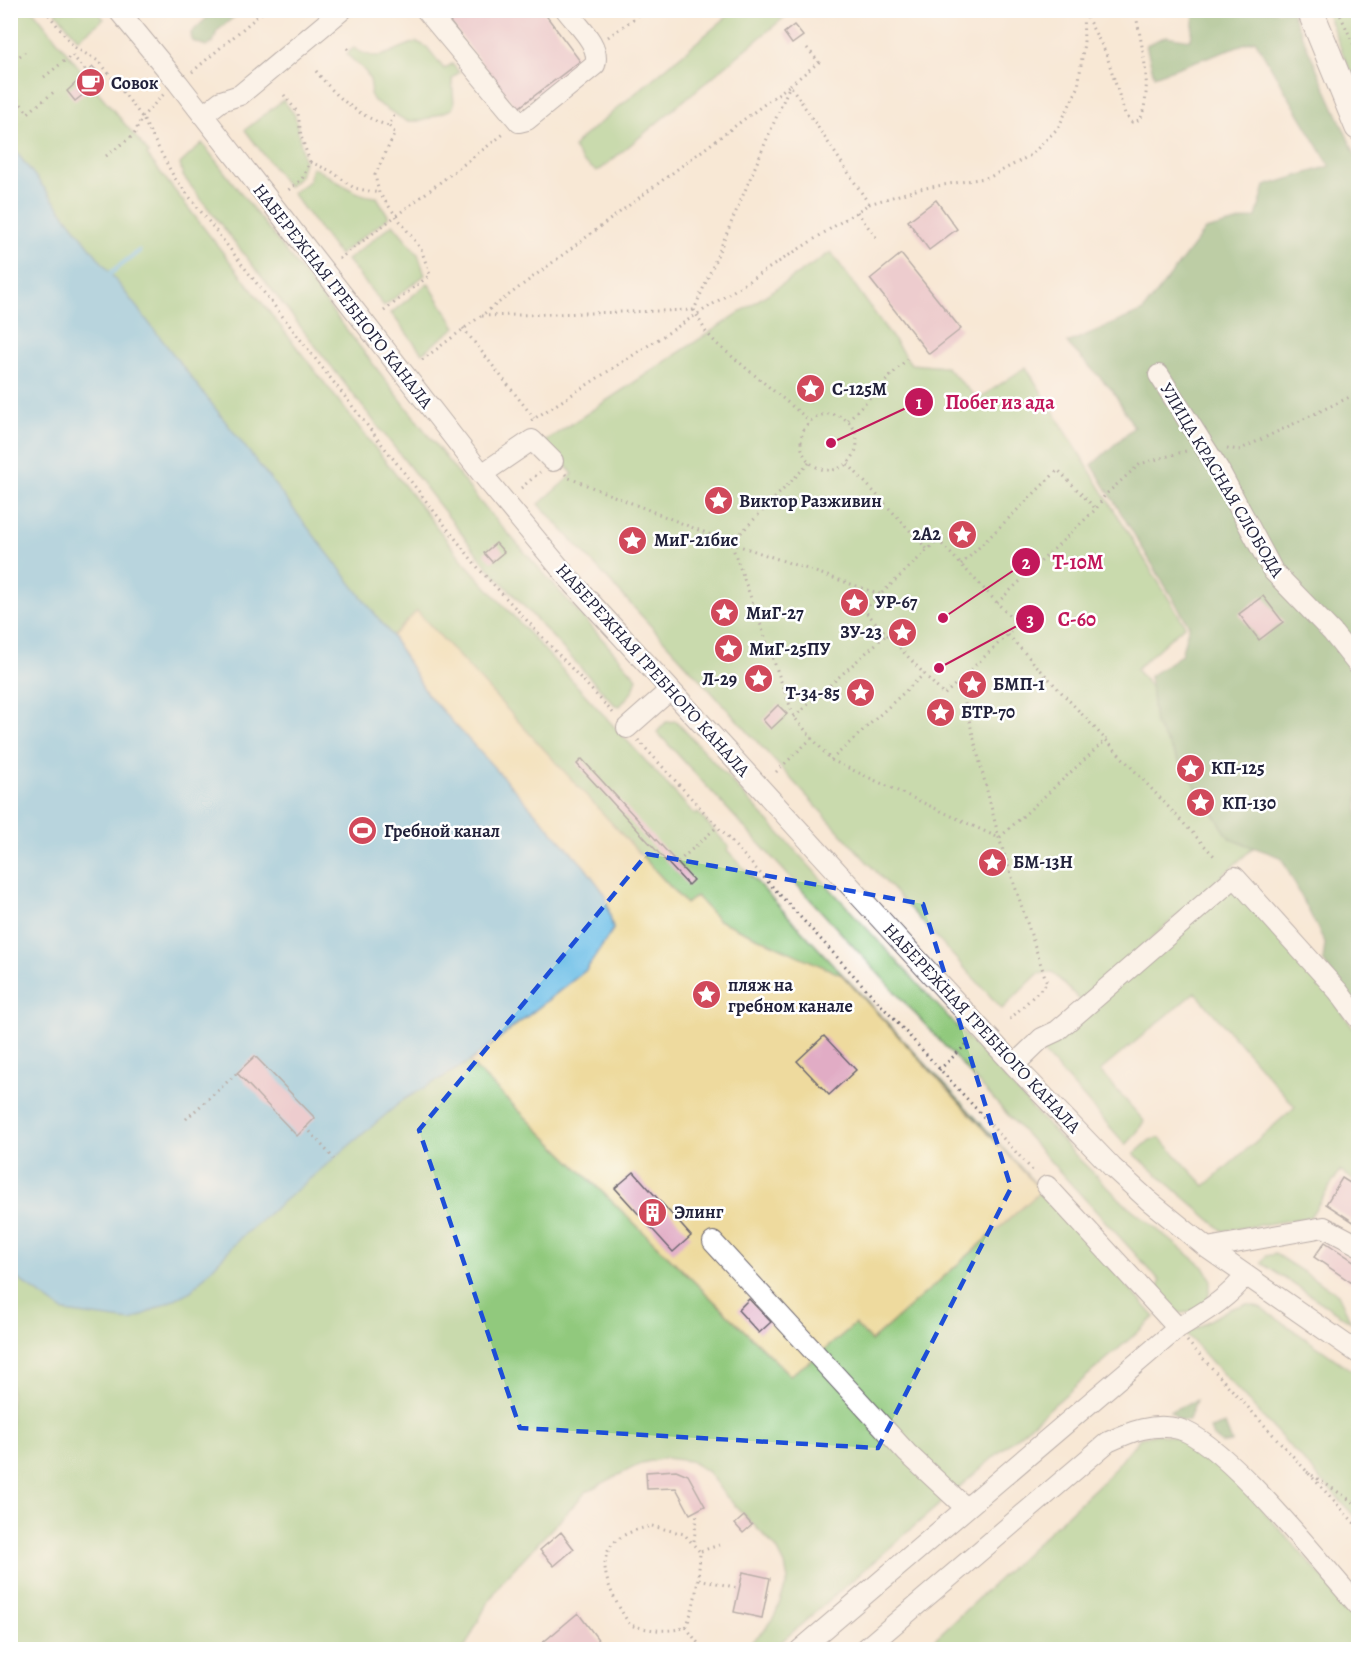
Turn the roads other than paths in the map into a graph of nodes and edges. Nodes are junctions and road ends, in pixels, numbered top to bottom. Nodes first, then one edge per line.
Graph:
1 (118, 10) edge
2 (342, 10) edge
3 (426, 10) edge
4 (566, 10) edge
5 (1310, 10) edge
6 (203, 115) junction
7 (1359, 126) edge
8 (1159, 375) dead end
9 (553, 461) road end
10 (482, 474) junction
11 (1359, 665) edge
12 (670, 690) junction
13 (627, 728) road end
14 (1359, 1018) edge
15 (1014, 1065) junction
16 (1047, 1186) road end
17 (713, 1242) dead end
18 (1359, 1245) edge
19 (1208, 1248) junction
20 (1246, 1275) junction
21 (1178, 1328) junction
22 (1359, 1353) edge
23 (966, 1508) junction
24 (1359, 1605) edge
25 (800, 1650) edge
26 (864, 1650) edge

1 - 6 street, НАБЕРЕЖНАЯ ГРЕБНОГО КАНАЛА
2 - 6 street
3 - 4 street
5 - 7 main road
6 - 10 street, НАБЕРЕЖНАЯ ГРЕБНОГО КАНАЛА
8 - 11 street, УЛИЦА КРАСНАЯ СЛОБОДА
9 - 10 street
10 - 12 street, НАБЕРЕЖНАЯ ГРЕБНОГО КАНАЛА
12 - 13 street
12 - 15 street, НАБЕРЕЖНАЯ ГРЕБНОГО КАНАЛА
14 - 15 street
15 - 19 street, НАБЕРЕЖНАЯ ГРЕБНОГО КАНАЛА
16 - 21 street
17 - 23 street
18 - 19 street
19 - 20 street, НАБЕРЕЖНАЯ ГРЕБНОГО КАНАЛА
20 - 21 street
20 - 22 street
21 - 23 street
23 - 25 street
24 - 26 street

